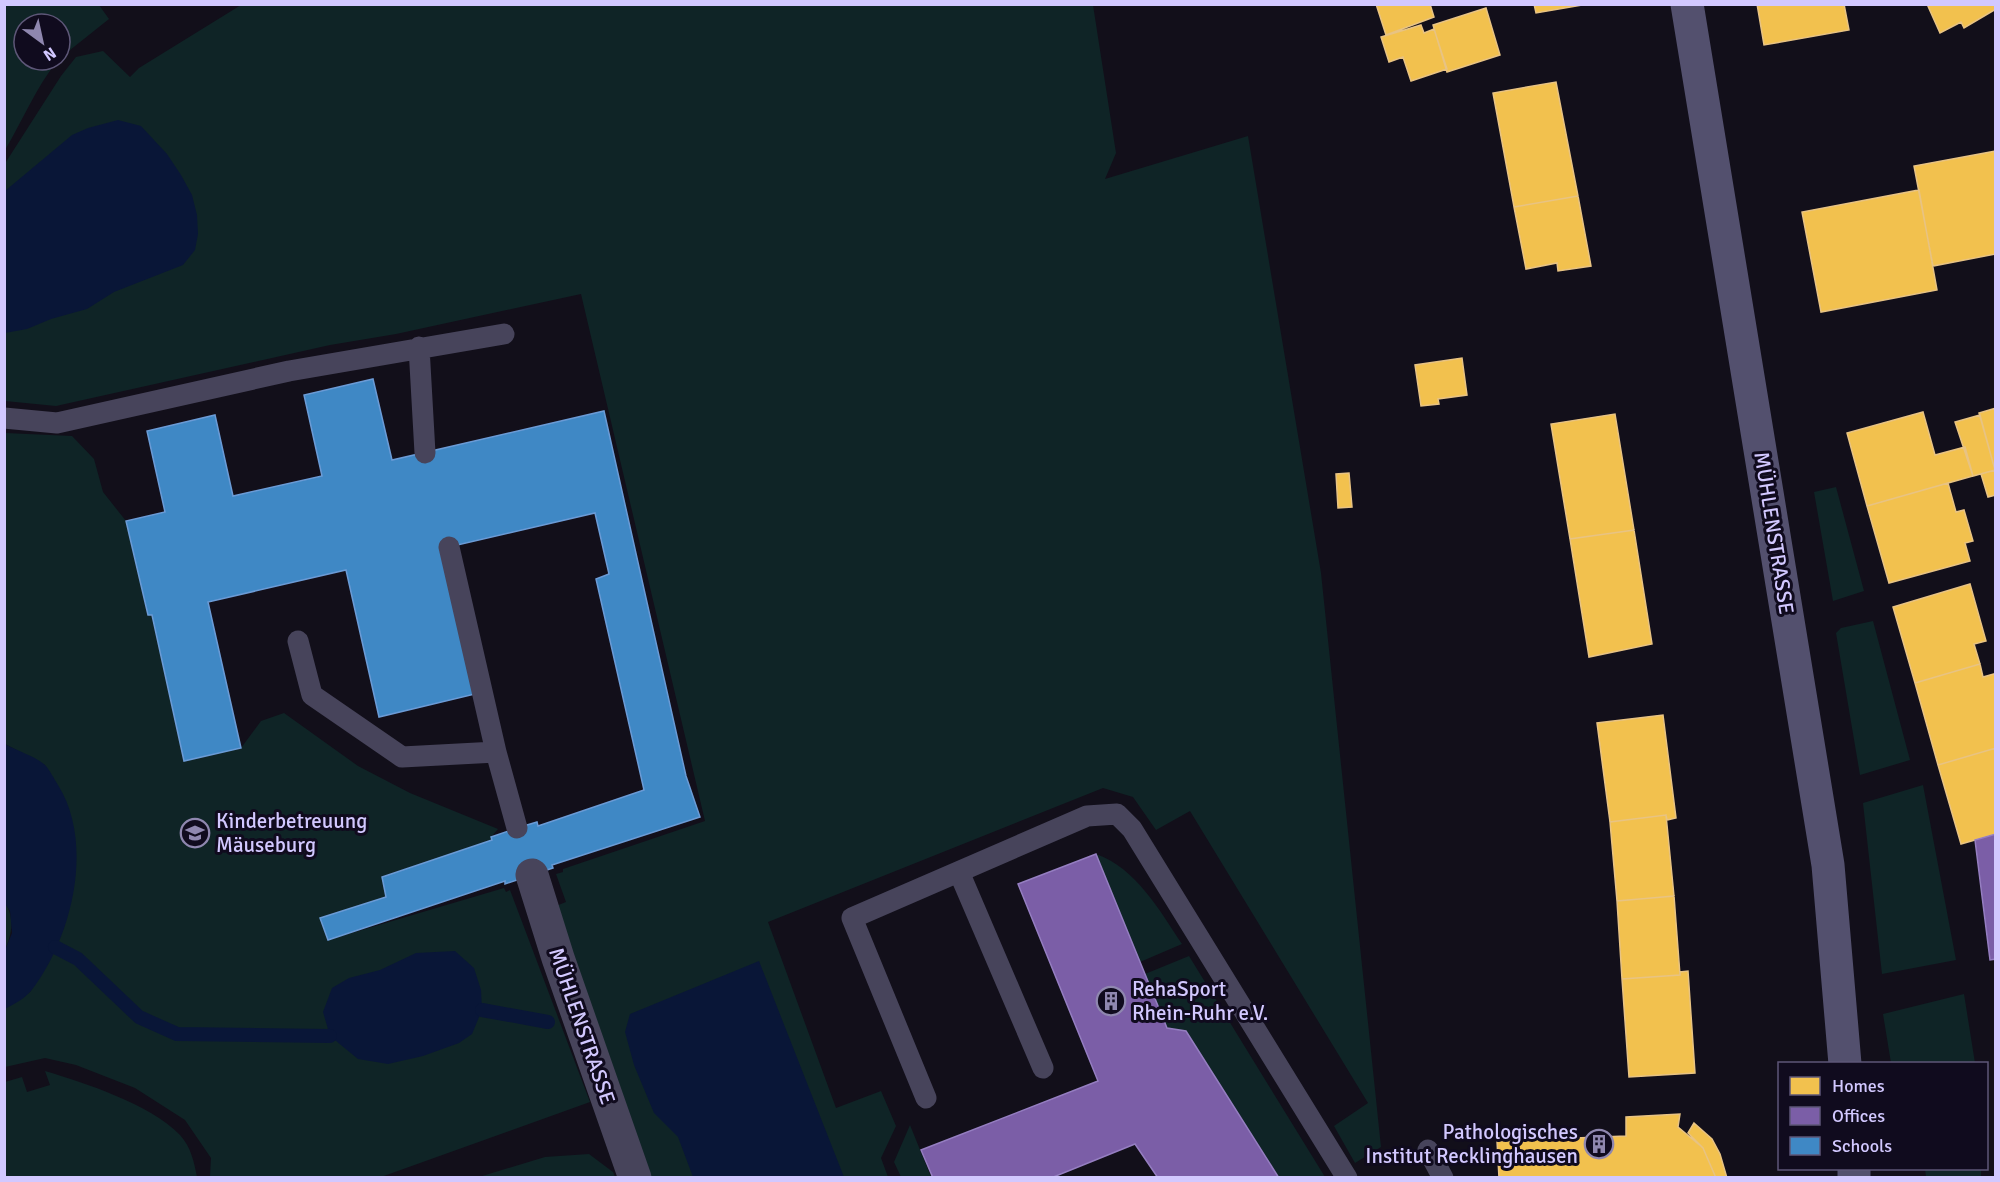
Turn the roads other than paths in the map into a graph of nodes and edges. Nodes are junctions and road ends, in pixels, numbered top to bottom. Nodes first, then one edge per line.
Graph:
1 (1687, 4) edge
2 (504, 334) dead end
3 (419, 347) junction
4 (4, 418) edge
5 (425, 453) dead end
6 (449, 547) dead end
7 (298, 641) dead end
8 (496, 753) junction
9 (517, 828) dead end
10 (959, 872) junction
11 (532, 874) dead end
12 (1845, 1062) edge
13 (1043, 1068) dead end
14 (926, 1098) dead end
15 (1428, 1150) dead end
16 (635, 1178) edge
17 (1347, 1178) edge
18 (1443, 1178) edge

1 - 12 main road, MÜHLENSTRASSE
2 - 3 lane
3 - 4 lane
3 - 5 lane
6 - 8 lane
7 - 8 lane
8 - 9 lane
10 - 13 lane
10 - 14 lane
10 - 17 lane
11 - 16 street, MÜHLENSTRASSE
15 - 18 lane

